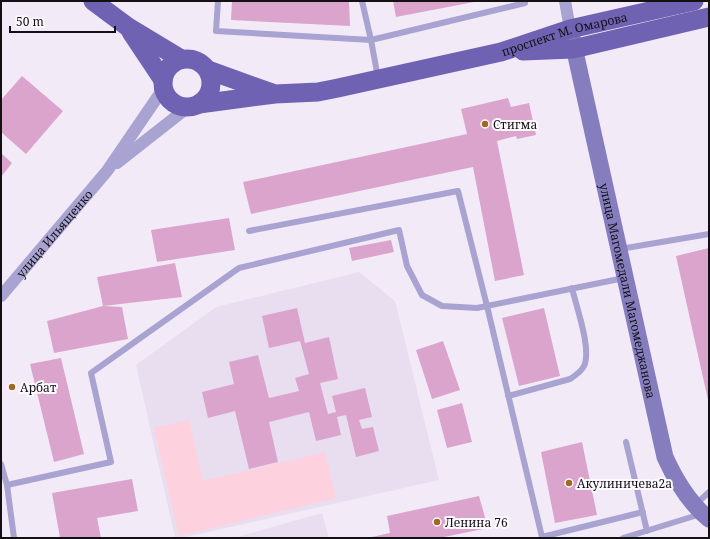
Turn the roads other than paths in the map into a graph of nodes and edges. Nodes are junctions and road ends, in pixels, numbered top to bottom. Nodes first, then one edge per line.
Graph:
1 (93, 1) edge
2 (218, 1) edge
3 (362, 1) edge
4 (524, 1) edge
5 (565, 1) edge
6 (694, 1) edge
7 (709, 17) edge
8 (128, 27) junction
9 (570, 29) junction
10 (371, 40) junction
11 (573, 49) junction
12 (501, 52) junction
13 (181, 60) junction
14 (208, 70) junction
15 (378, 80) junction
16 (163, 85) junction
17 (275, 94) junction
18 (193, 106) junction
19 (107, 171) junction
20 (249, 231) dead end
21 (709, 234) edge
22 (618, 250) junction
23 (624, 278) junction
24 (572, 288) junction
25 (1, 296) edge
26 (487, 306) junction
27 (508, 396) junction
28 (626, 442) dead end
29 (1, 464) edge
30 (7, 485) junction
31 (709, 492) edge
32 (643, 512) junction
33 (702, 512) edge
34 (647, 531) junction
35 (14, 538) edge
36 (623, 538) edge

1 - 8 main road
2 - 10 lane
3 - 10 lane
4 - 10 lane
5 - 9 street
6 - 9 main road, проспект М. Омарова
7 - 11 main road, проспект М. Омарова
8 - 13 main road
8 - 16 main road
9 - 11 main road, улица Магомедали Магомеджанова
9 - 12 main road, проспект М. Омарова
10 - 15 lane
11 - 12 main road, проспект М. Омарова
11 - 22 main road, улица Магомедали Магомеджанова
12 - 15 main road
13 - 14 main road
13 - 16 main road
14 - 17 main road
14 - 18 main road
15 - 17 main road
16 - 18 main road
16 - 19 street
17 - 18 main road
18 - 19 street
19 - 25 street, улица Ильященко
20 - 26 lane
21 - 22 lane
22 - 23 main road, улица Магомедали Магомеджанова
23 - 24 lane
23 - 33 main road, улица Магомедали Магомеджанова
24 - 26 lane
24 - 27 lane
26 - 27 lane
26 - 30 lane
27 - 32 lane
28 - 32 lane
29 - 30 lane
30 - 35 lane
31 - 33 lane
32 - 34 lane
33 - 34 lane
34 - 36 lane

